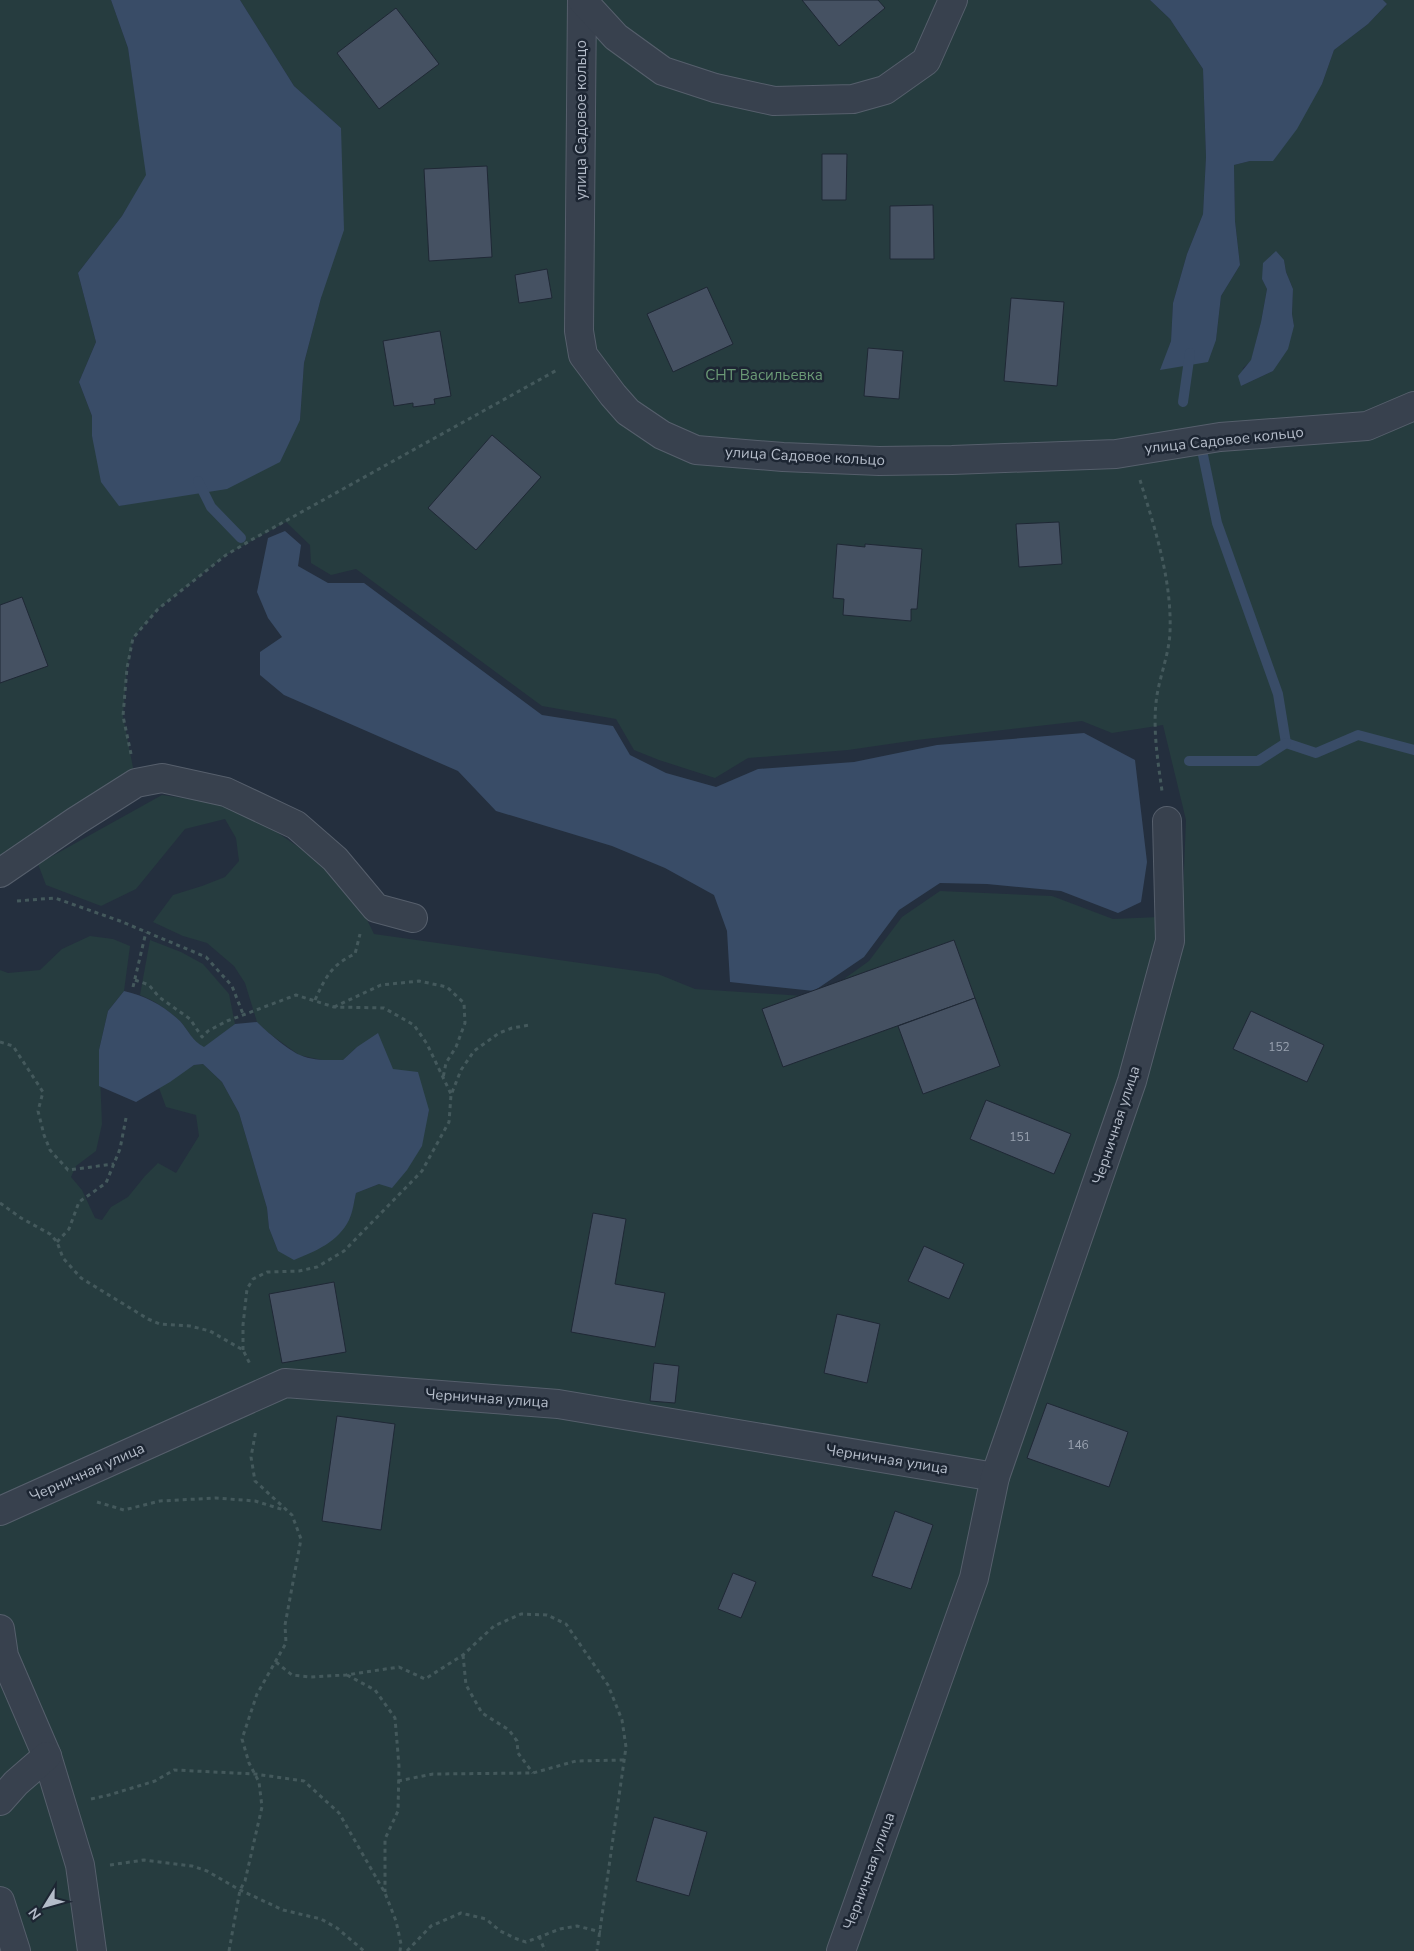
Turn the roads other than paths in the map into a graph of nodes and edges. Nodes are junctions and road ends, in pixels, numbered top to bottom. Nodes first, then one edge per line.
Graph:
1 (582, 0) edge
2 (954, 0) edge
3 (1414, 406) edge
4 (1167, 821) road end
5 (0, 873) edge
6 (413, 918) dead end
7 (996, 1477) junction
8 (0, 1511) edge
9 (0, 1629) edge
10 (47, 1756) junction
11 (0, 1801) edge
12 (0, 1901) edge
13 (16, 1951) edge
14 (92, 1951) edge
15 (841, 1951) edge

1 - 2 street, улица Садовое кольцо
1 - 3 street, улица Садовое кольцо
4 - 7 street, Черничная улица
5 - 6 street
7 - 8 street, Черничная улица
7 - 15 street, Черничная улица
9 - 10 street
10 - 11 street
10 - 14 street
12 - 13 street

